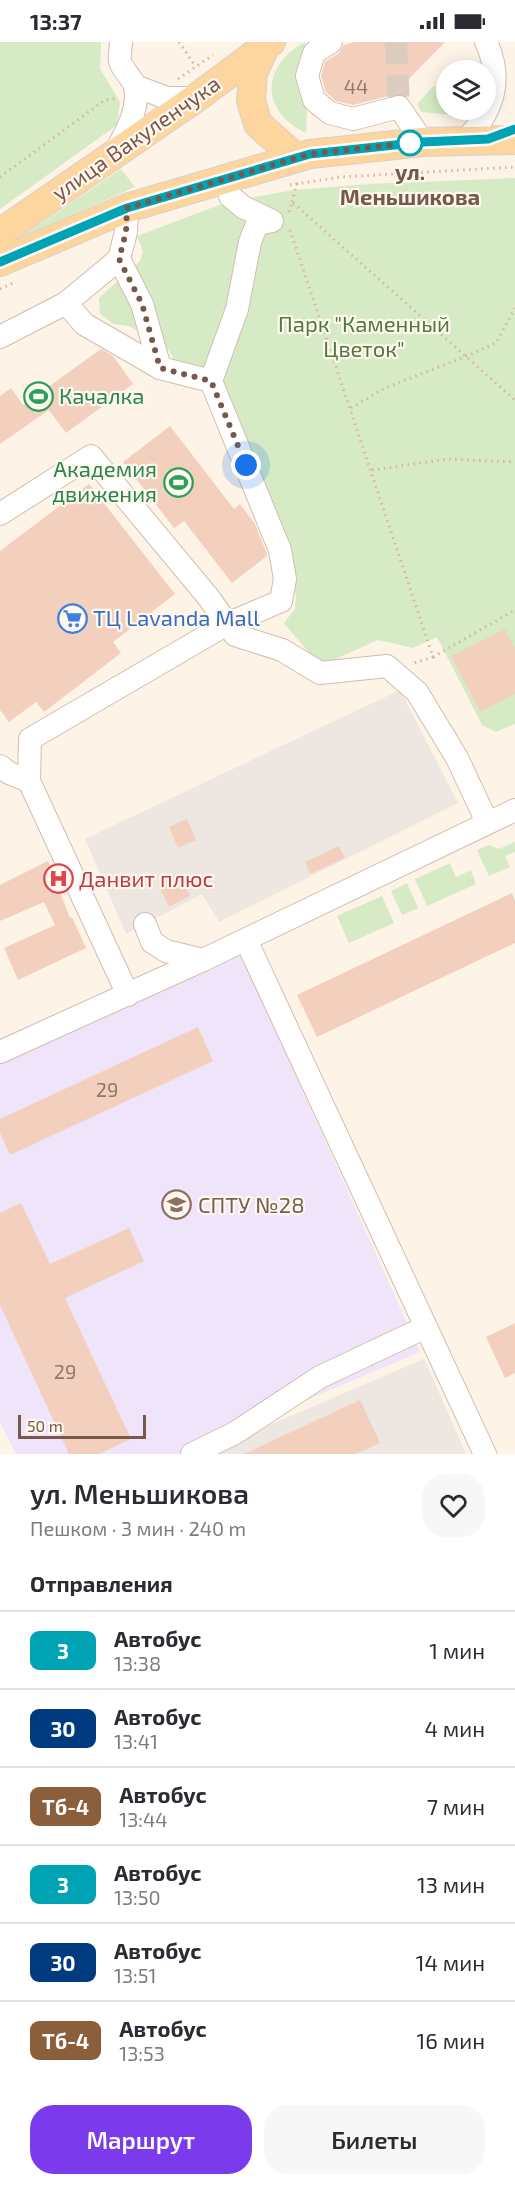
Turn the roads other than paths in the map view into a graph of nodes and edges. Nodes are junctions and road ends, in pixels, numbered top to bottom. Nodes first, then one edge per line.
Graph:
1 (121, 42) edge
2 (332, 42) edge
3 (486, 42) edge
4 (268, 45) edge
5 (142, 92) junction
6 (196, 98) junction
7 (515, 129) edge
8 (490, 140) edge
9 (423, 142) junction
10 (114, 154) junction
11 (296, 158) junction
12 (230, 196) dead end
13 (127, 208) junction
14 (0, 233) edge
15 (119, 259) junction
16 (0, 262) edge
17 (66, 303) junction
18 (0, 337) edge
19 (160, 368) junction
20 (211, 381) junction
21 (0, 514) edge
22 (227, 624) junction
23 (0, 766) edge
24 (29, 781) junction
25 (515, 810) edge
26 (487, 822) junction
27 (145, 924) dead end
28 (246, 939) junction
29 (203, 960) junction
30 (128, 995) junction
31 (0, 1052) edge
32 (426, 1327) junction
33 (192, 1454) edge
34 (484, 1454) edge

1 - 5 street
2 - 9 street
3 - 8 street
4 - 6 main road, улица Вакуленчука
4 - 11 main road
5 - 6 street
5 - 10 street
6 - 10 main road, улица Вакуленчука
7 - 8 main road, улица Вакуленчука
8 - 9 main road, улица Вакуленчука
9 - 11 main road, улица Вакуленчука
10 - 14 main road, улица Вакуленчука
11 - 13 main road, улица Вакуленчука
12 - 20 street
13 - 15 street
13 - 16 main road, улица Вакуленчука
15 - 17 street
15 - 19 street
17 - 18 street
17 - 19 street
19 - 20 street
20 - 22 street
21 - 22 street
22 - 24 street
22 - 26 street
23 - 24 street
24 - 30 street
25 - 26 street
26 - 28 street
27 - 29 street
28 - 29 street
28 - 32 street
29 - 30 street
30 - 31 street
32 - 33 street
32 - 34 street

